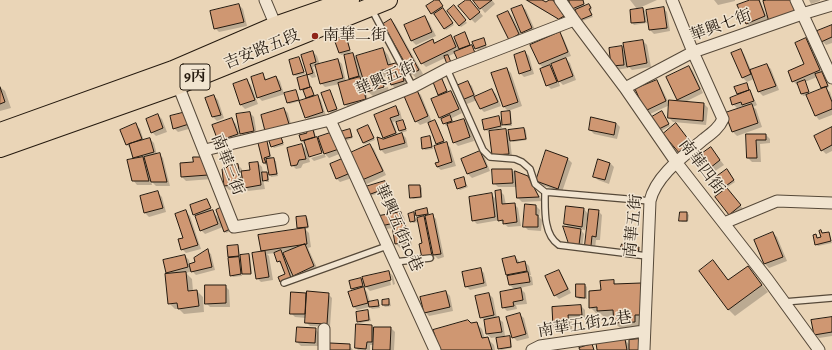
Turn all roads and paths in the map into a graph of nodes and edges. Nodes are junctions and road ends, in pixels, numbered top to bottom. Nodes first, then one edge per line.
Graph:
1 (266, 0) edge
2 (350, 0) edge
3 (388, 0) edge
4 (560, 0) edge
5 (672, 0) edge
6 (796, 0) edge
7 (369, 4) edge
8 (832, 5) edge
9 (802, 14) junction
10 (574, 20) junction
11 (279, 34) junction
12 (693, 52) junction
13 (447, 69) junction
14 (175, 77) junction
15 (832, 78) edge
16 (413, 87) junction
17 (624, 88) junction
18 (330, 120) junction
19 (0, 132) edge
20 (0, 148) edge
21 (205, 150) junction
22 (676, 162) junction
23 (545, 192) junction
24 (650, 201) junction
25 (832, 203) edge
26 (283, 219) dead end
27 (724, 223) junction
28 (387, 246) junction
29 (647, 256) junction
30 (430, 258) dead end
31 (396, 262) junction
32 (284, 283) dead end
33 (832, 298) edge
34 (784, 302) junction
35 (324, 329) dead end
36 (644, 331) junction
37 (324, 350) edge
38 (435, 350) edge
39 (532, 350) edge
40 (644, 350) edge
41 (819, 350) edge

1 - 11 street
2 - 11 main road, 吉安路五段 / 9丙
3 - 7 main road, 吉安路五段 / 9丙
4 - 10 street, 南華四街
5 - 12 street, 南華五街
6 - 9 street
7 - 11 main road, 吉安路五段 / 9丙
7 - 16 lane
8 - 9 street, 華興七街
9 - 12 street, 華興七街
9 - 15 street
10 - 13 street, 華興五街
10 - 17 street, 南華四街
11 - 14 main road, 吉安路五段 / 9丙
12 - 17 street, 華興七街
12 - 22 street, 南華五街
13 - 16 street, 華興五街
13 - 23 lane
14 - 19 main road, 吉安路五段 / 9丙
14 - 20 main road, 吉安路五段 / 9丙
14 - 21 street, 南華三街
16 - 18 street, 華興五街
17 - 22 street, 南華四街
18 - 21 street, 華興五街
18 - 28 street, 華興五街10巷
21 - 26 street, 南華三街
22 - 24 street, 南華五街
22 - 27 street, 南華四街
23 - 24 lane
23 - 29 lane
24 - 29 street, 南華五街
25 - 27 street
27 - 34 street, 南華四街
28 - 31 street, 華興五街10巷
28 - 32 lane
29 - 36 street, 南華五街
30 - 31 lane
31 - 38 street, 華興五街10巷
33 - 34 lane
34 - 41 street, 南華四街
35 - 37 street
36 - 39 street, 南華五街22巷
36 - 40 street, 南華五街

